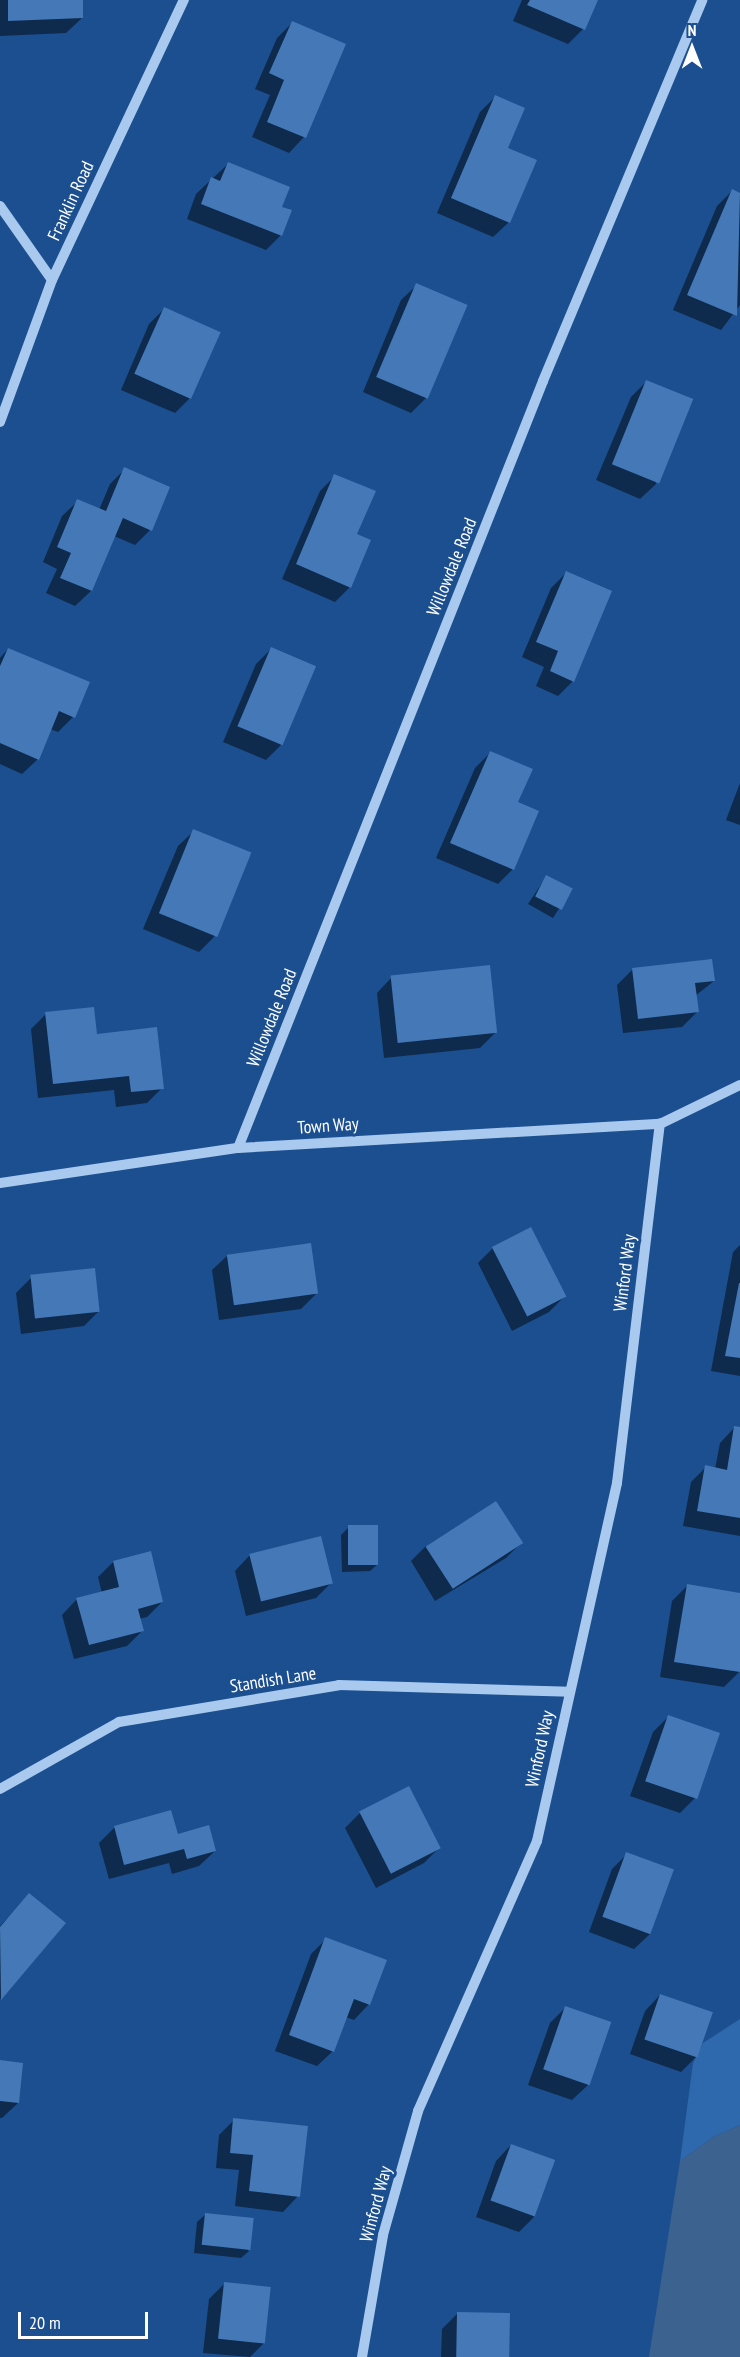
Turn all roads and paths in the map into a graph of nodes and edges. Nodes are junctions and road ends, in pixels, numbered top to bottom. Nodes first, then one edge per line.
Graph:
1 (184, 0) edge
2 (702, 0) edge
3 (0, 206) edge
4 (52, 280) junction
5 (0, 422) edge
6 (740, 1085) edge
7 (660, 1124) junction
8 (238, 1148) junction
9 (0, 1183) edge
10 (570, 1692) junction
11 (0, 1789) edge
12 (362, 2357) edge

1 - 4 street, Franklin Road
2 - 8 street, Willowdale Road
3 - 4 street
4 - 5 street, Franklin Road
6 - 7 street
7 - 8 street, Town Way
7 - 10 street, Winford Way
8 - 9 street, Town Way
10 - 11 street, Standish Lane
10 - 12 street, Winford Way

